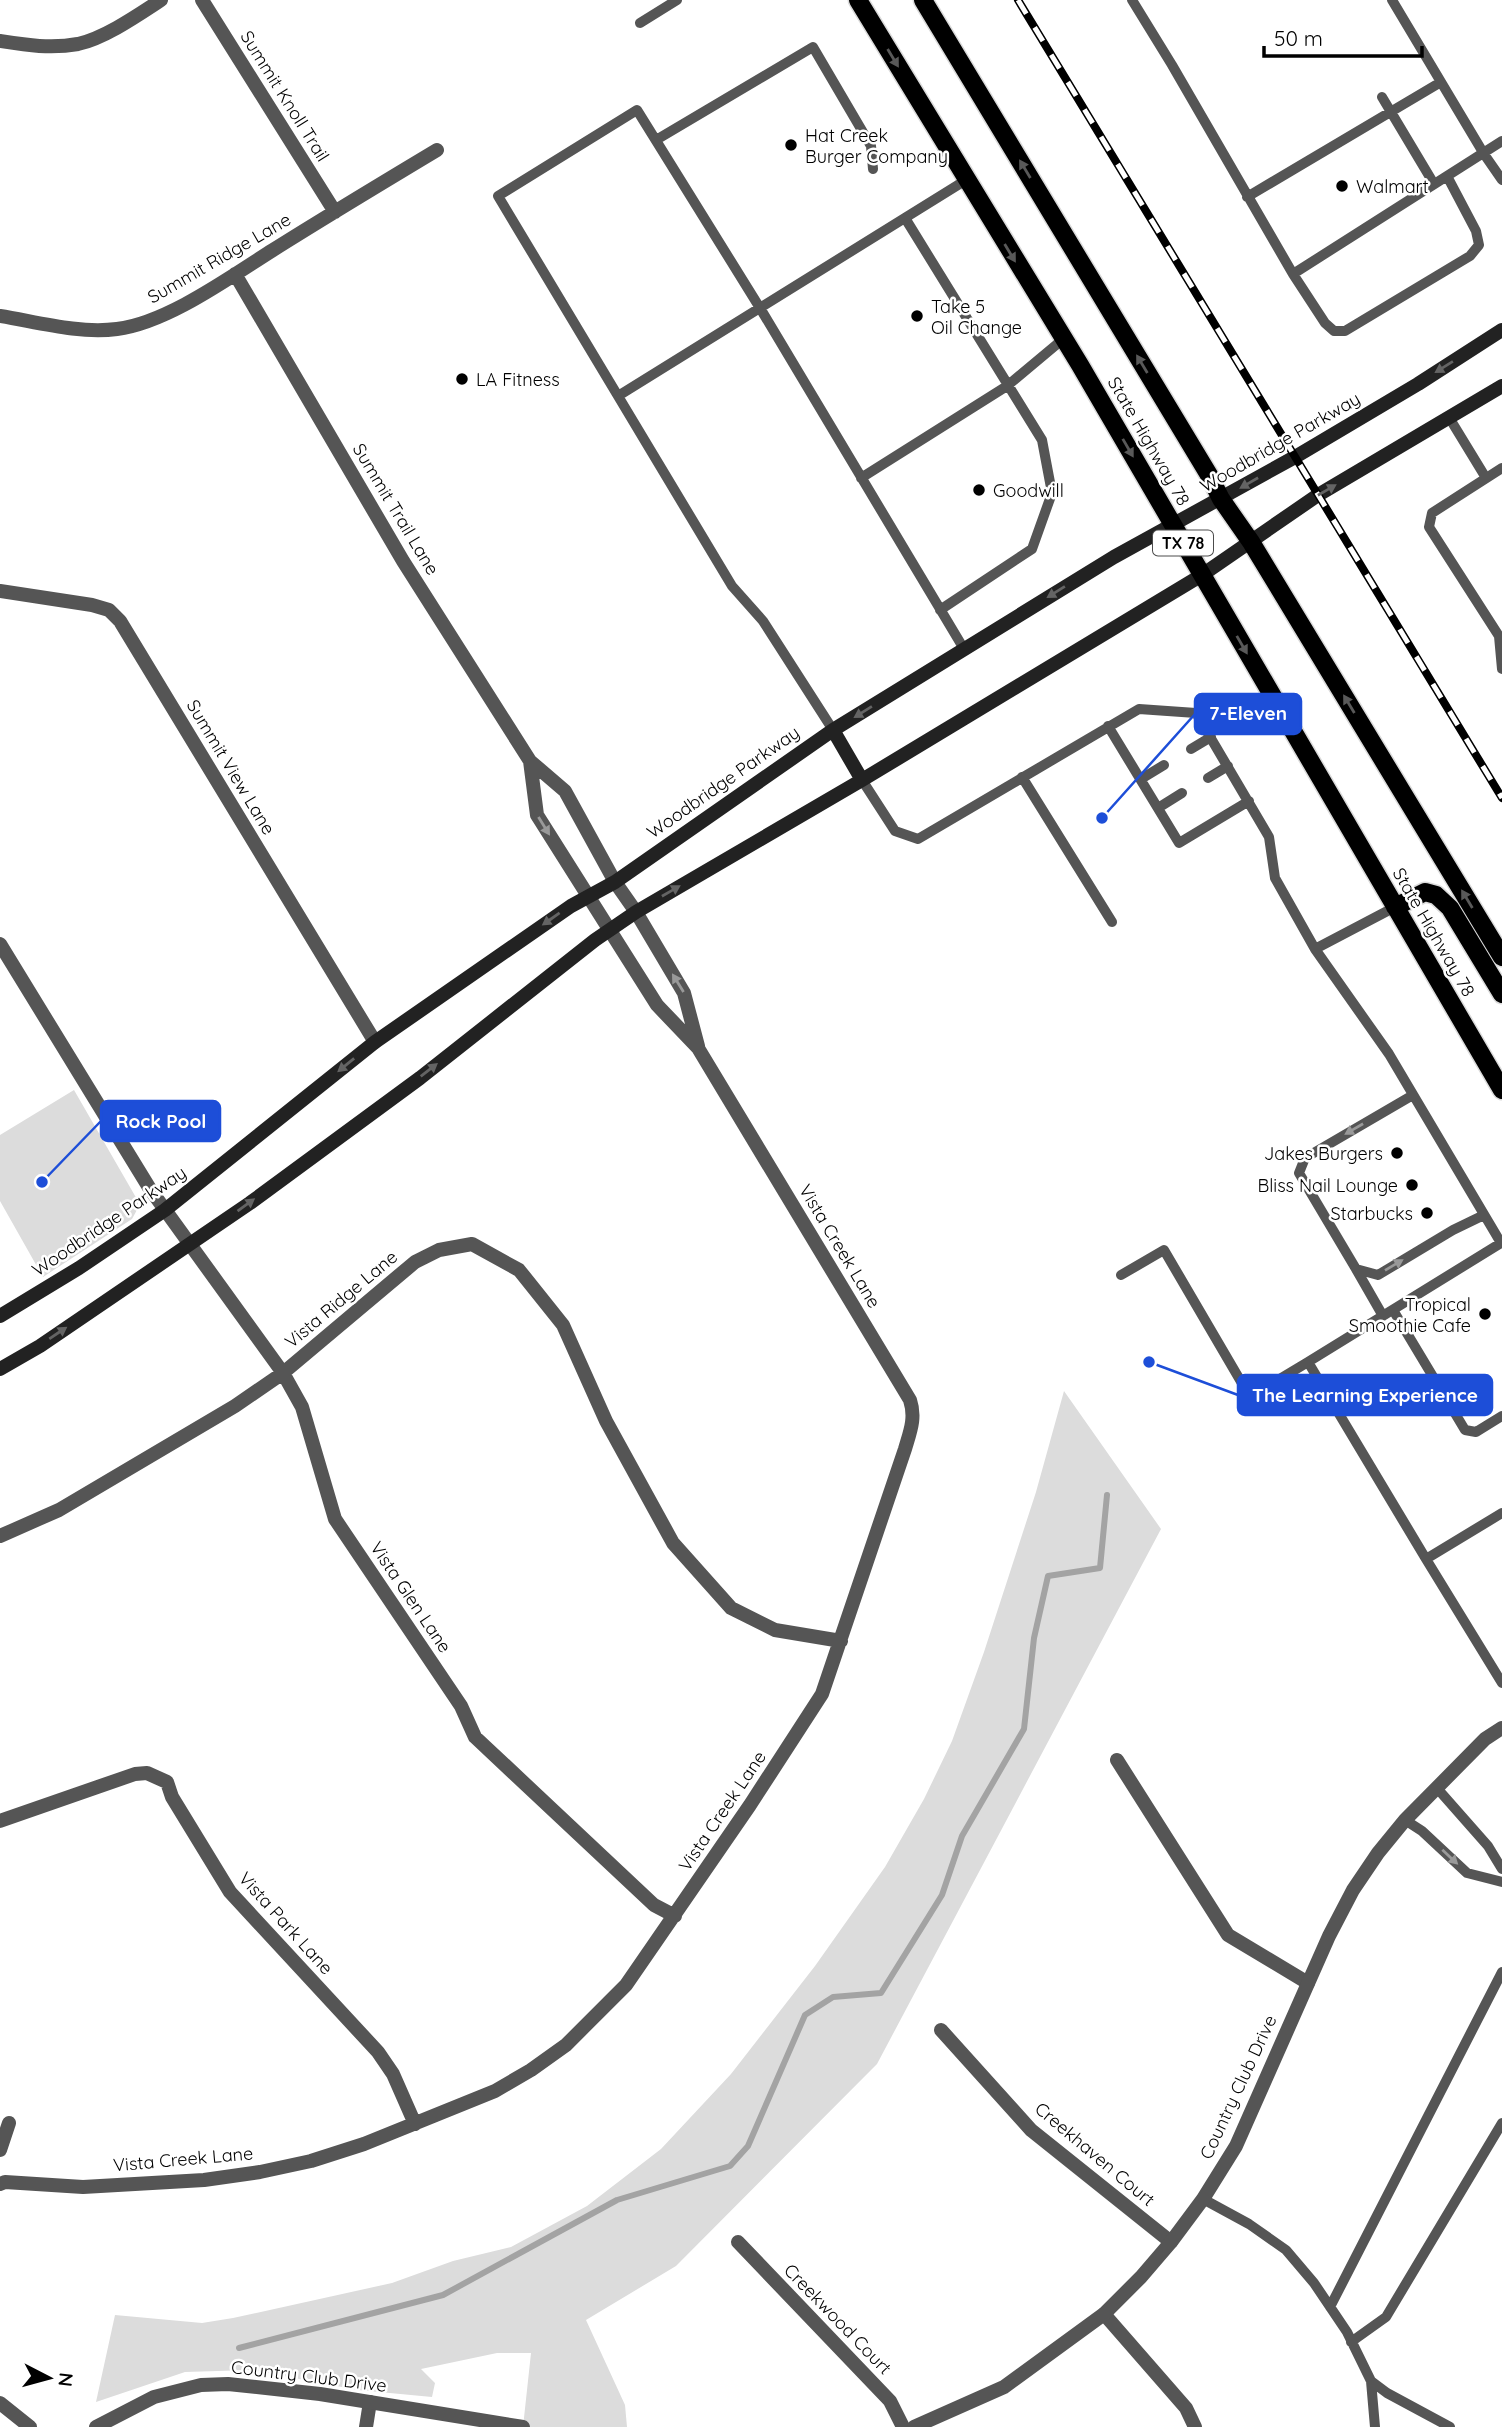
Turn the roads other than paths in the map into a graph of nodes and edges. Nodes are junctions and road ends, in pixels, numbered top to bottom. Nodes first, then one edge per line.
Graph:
1 (161, 0) edge
2 (202, 0) edge
3 (677, 0) edge
4 (858, 0) edge
5 (923, 0) edge
6 (1132, 0) edge
7 (1392, 0) edge
8 (640, 23) dead end
9 (0, 41) edge
10 (1441, 82) junction
11 (1382, 97) dead end
12 (1391, 111) junction
13 (656, 140) junction
14 (1502, 142) edge
15 (438, 150) dead end
16 (1484, 154) junction
17 (873, 169) dead end
18 (1447, 176) junction
19 (966, 180) junction
20 (1502, 180) edge
21 (1434, 184) junction
22 (1248, 197) junction
23 (335, 212) junction
24 (905, 218) junction
25 (235, 274) junction
26 (1293, 274) junction
27 (760, 308) junction
28 (0, 316) edge
29 (1502, 330) edge
30 (1062, 340) junction
31 (1007, 386) junction
32 (1502, 386) edge
33 (618, 396) junction
34 (1450, 419) junction
35 (1502, 468) edge
36 (862, 478) junction
37 (1486, 478) junction
38 (1221, 499) junction
39 (1173, 524) junction
40 (1251, 542) junction
41 (1202, 575) junction
42 (0, 591) edge
43 (940, 610) junction
44 (1500, 635) edge
45 (964, 649) junction
46 (1502, 669) edge
47 (1108, 726) junction
48 (833, 730) junction
49 (1211, 737) junction
50 (1191, 749) dead end
51 (530, 761) junction
52 (1164, 765) dead end
53 (1228, 766) junction
54 (1022, 777) junction
55 (1208, 778) dead end
56 (1140, 779) junction
57 (862, 780) junction
58 (1182, 793) dead end
59 (1249, 801) junction
60 (1158, 808) junction
61 (615, 882) junction
62 (588, 895) junction
63 (1395, 907) junction
64 (636, 912) junction
65 (1112, 922) dead end
66 (611, 929) junction
67 (0, 944) edge
68 (1315, 949) junction
69 (1502, 957) edge
70 (1502, 995) edge
71 (375, 1042) junction
72 (698, 1048) junction
73 (1502, 1090) edge
74 (1413, 1095) junction
75 (165, 1210) junction
76 (1484, 1215) junction
77 (1502, 1244) edge
78 (190, 1245) junction
79 (1356, 1269) junction
80 (1121, 1275) dead end
81 (1388, 1313) junction
82 (0, 1315) edge
83 (1308, 1362) junction
84 (0, 1368) edge
85 (283, 1373) junction
86 (1502, 1416) edge
87 (1502, 1513) edge
88 (0, 1536) edge
89 (1426, 1559) junction
90 (841, 1641) junction
91 (1502, 1684) edge
92 (1502, 1728) edge
93 (1117, 1760) dead end
94 (1436, 1787) junction
95 (1405, 1820) junction
96 (0, 1821) edge
97 (1502, 1869) edge
98 (1502, 1882) edge
99 (675, 1916) junction
100 (1502, 1972) edge
101 (1308, 1983) junction
102 (941, 2030) dead end
103 (9, 2123) dead end
104 (1502, 2123) edge
105 (415, 2124) junction
106 (0, 2150) edge
107 (2, 2183) edge
108 (1203, 2200) junction
109 (738, 2242) dead end
110 (1171, 2242) junction
111 (1331, 2307) junction
112 (1104, 2314) junction
113 (1351, 2342) junction
114 (1371, 2381) junction
115 (370, 2402) junction
116 (0, 2403) edge
117 (30, 2427) edge
118 (96, 2427) edge
119 (366, 2427) edge
120 (523, 2427) edge
121 (903, 2427) edge
122 (914, 2427) edge
123 (1195, 2427) edge
124 (1375, 2427) edge
125 (1450, 2427) edge

1 - 9 street
2 - 23 street, Summit Knoll Trail
3 - 8 lane
4 -> 19 main road, State Highway 78 / TX 78
38 -> 5 main road, State Highway 78 / TX 78
6 - 22 lane
7 - 10 lane
10 - 12 lane
10 - 16 lane
11 - 12 lane
12 - 21 lane
12 - 22 lane
13 - 17 lane
13 - 27 lane
13 - 33 lane
14 - 16 lane
15 - 23 street, Summit Ridge Lane
16 - 18 lane
16 - 20 lane
18 - 21 lane
18 - 26 lane
19 - 24 lane
19 -> 30 main road, State Highway 78 / TX 78
21 - 26 lane
22 - 26 lane
23 - 25 street, Summit Ridge Lane
24 - 27 lane
24 - 31 lane
25 - 28 street, Summit Ridge Lane
25 - 51 street, Summit Trail Lane
27 - 33 lane
27 - 36 lane
29 -> 38 main road, Woodbridge Parkway
30 - 31 lane
30 -> 39 main road, State Highway 78 / TX 78
31 - 36 lane
31 - 43 lane
32 - 34 main road
33 - 48 lane
34 - 37 lane
40 -> 34 main road
35 - 37 lane
36 - 43 lane
37 - 44 lane
38 - 39 main road, Woodbridge Parkway
38 - 40 main road, State Highway 78 / TX 78
39 - 41 main road, State Highway 78 / TX 78
39 -> 45 main road, Woodbridge Parkway
40 - 41 main road
69 -> 40 main road, State Highway 78 / TX 78
41 - 57 main road
41 -> 63 main road, State Highway 78 / TX 78
42 - 71 street, Summit View Lane
43 - 45 lane
44 - 46 lane
45 -> 48 main road, Woodbridge Parkway
47 - 49 lane
47 - 54 lane
47 - 56 lane
48 - 57 main road
48 - 61 main road, Woodbridge Parkway
49 - 50 lane
49 - 53 lane
51 - 61 street, Summit Trail Lane
51 -> 62 street, Summit Trail Lane
52 - 56 lane
53 - 55 lane
53 - 59 lane
54 - 57 lane
54 - 65 lane
56 - 60 lane
64 -> 57 main road
58 - 60 lane
59 - 60 lane
59 - 68 lane
61 - 62 main road, Woodbridge Parkway
61 - 64 street, Summit Trail Lane
62 - 66 street, Summit Trail Lane
62 -> 71 main road, Woodbridge Parkway
63 - 68 lane
63 - 70 main road
63 - 73 main road, State Highway 78 / TX 78
64 - 66 main road
72 -> 64 street, Vista Creek Lane
66 - 72 street, Vista Creek Lane
78 -> 66 main road
67 - 75 street, Vista Glen Lane
68 - 74 lane
71 -> 75 main road, Woodbridge Parkway
72 - 90 street, Vista Creek Lane
74 - 76 lane
74 -> 79 lane
75 - 78 street, Vista Glen Lane
75 - 82 main road, Woodbridge Parkway
76 - 77 lane
79 -> 76 lane
77 - 81 lane
84 -> 78 main road
78 - 85 street, Vista Glen Lane
79 - 81 lane
80 - 83 lane
81 - 83 lane
81 - 86 lane
83 - 89 lane
85 - 88 street, Vista Ridge Lane
85 - 90 street, Vista Ridge Lane
85 - 99 street, Vista Glen Lane
87 - 89 lane
89 - 91 lane
90 - 99 street, Vista Creek Lane
92 - 94 street, Country Club Drive
93 - 101 street
94 - 95 street, Country Club Drive
94 - 97 lane
95 -> 98 lane
95 - 101 street, Country Club Drive
96 - 105 street, Vista Park Lane
99 - 105 street, Vista Creek Lane
100 - 111 lane
101 - 108 street, Country Club Drive
102 - 110 street, Creekhaven Court
103 - 106 street
104 - 113 lane
105 - 107 street, Vista Creek Lane
108 - 110 street, Country Club Drive
108 - 111 lane
109 - 121 street, Creekwood Court
110 - 112 street, Country Club Drive
111 - 113 lane
112 - 122 street, Country Club Drive
112 - 123 street
113 - 114 lane
114 - 124 lane
114 - 125 lane
115 - 118 street, Country Club Drive
115 - 119 street
115 - 120 street, Country Club Drive
116 - 117 street

